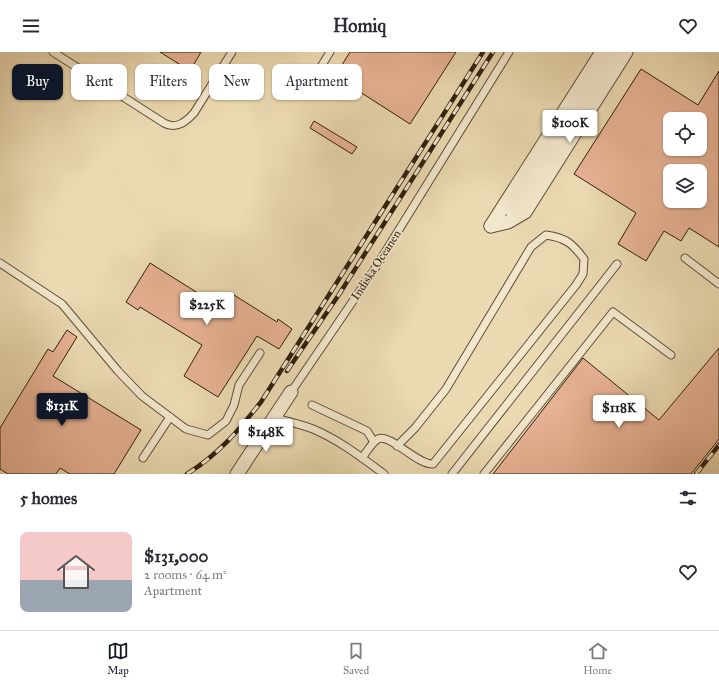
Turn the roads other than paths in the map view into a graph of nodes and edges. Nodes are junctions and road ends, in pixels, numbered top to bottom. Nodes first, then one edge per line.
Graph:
1 (52, 52) edge
2 (232, 52) edge
3 (330, 52) edge
4 (509, 52) edge
5 (602, 52) edge
6 (612, 52) edge
7 (626, 52) edge
8 (323, 64) edge
9 (508, 222) junction
10 (685, 258) dead end
11 (0, 263) edge
12 (617, 264) dead end
13 (719, 284) edge
14 (260, 353) dead end
15 (671, 355) dead end
16 (291, 392) joint
17 (312, 405) dead end
18 (170, 417) junction
19 (274, 418) junction
20 (374, 442) junction
21 (397, 446) junction
22 (143, 458) dead end
23 (362, 458) junction
24 (237, 474) edge
25 (384, 474) edge
26 (452, 474) edge
27 (484, 474) edge

1 - 2 lane
3 - 8 lane
4 - 16 lane, Indiska Oceanen
5 - 9 street
6 - 9 street
7 - 9 street
10 - 13 lane
11 - 18 lane
12 - 26 lane
14 - 18 lane
15 - 27 lane
16 - 19 street, Indiska Oceanen
17 - 20 lane
18 - 22 lane
19 - 23 lane
19 - 24 street, Indiska Oceanen
20 - 21 lane
20 - 23 lane
21 - 21 lane
23 - 25 lane

